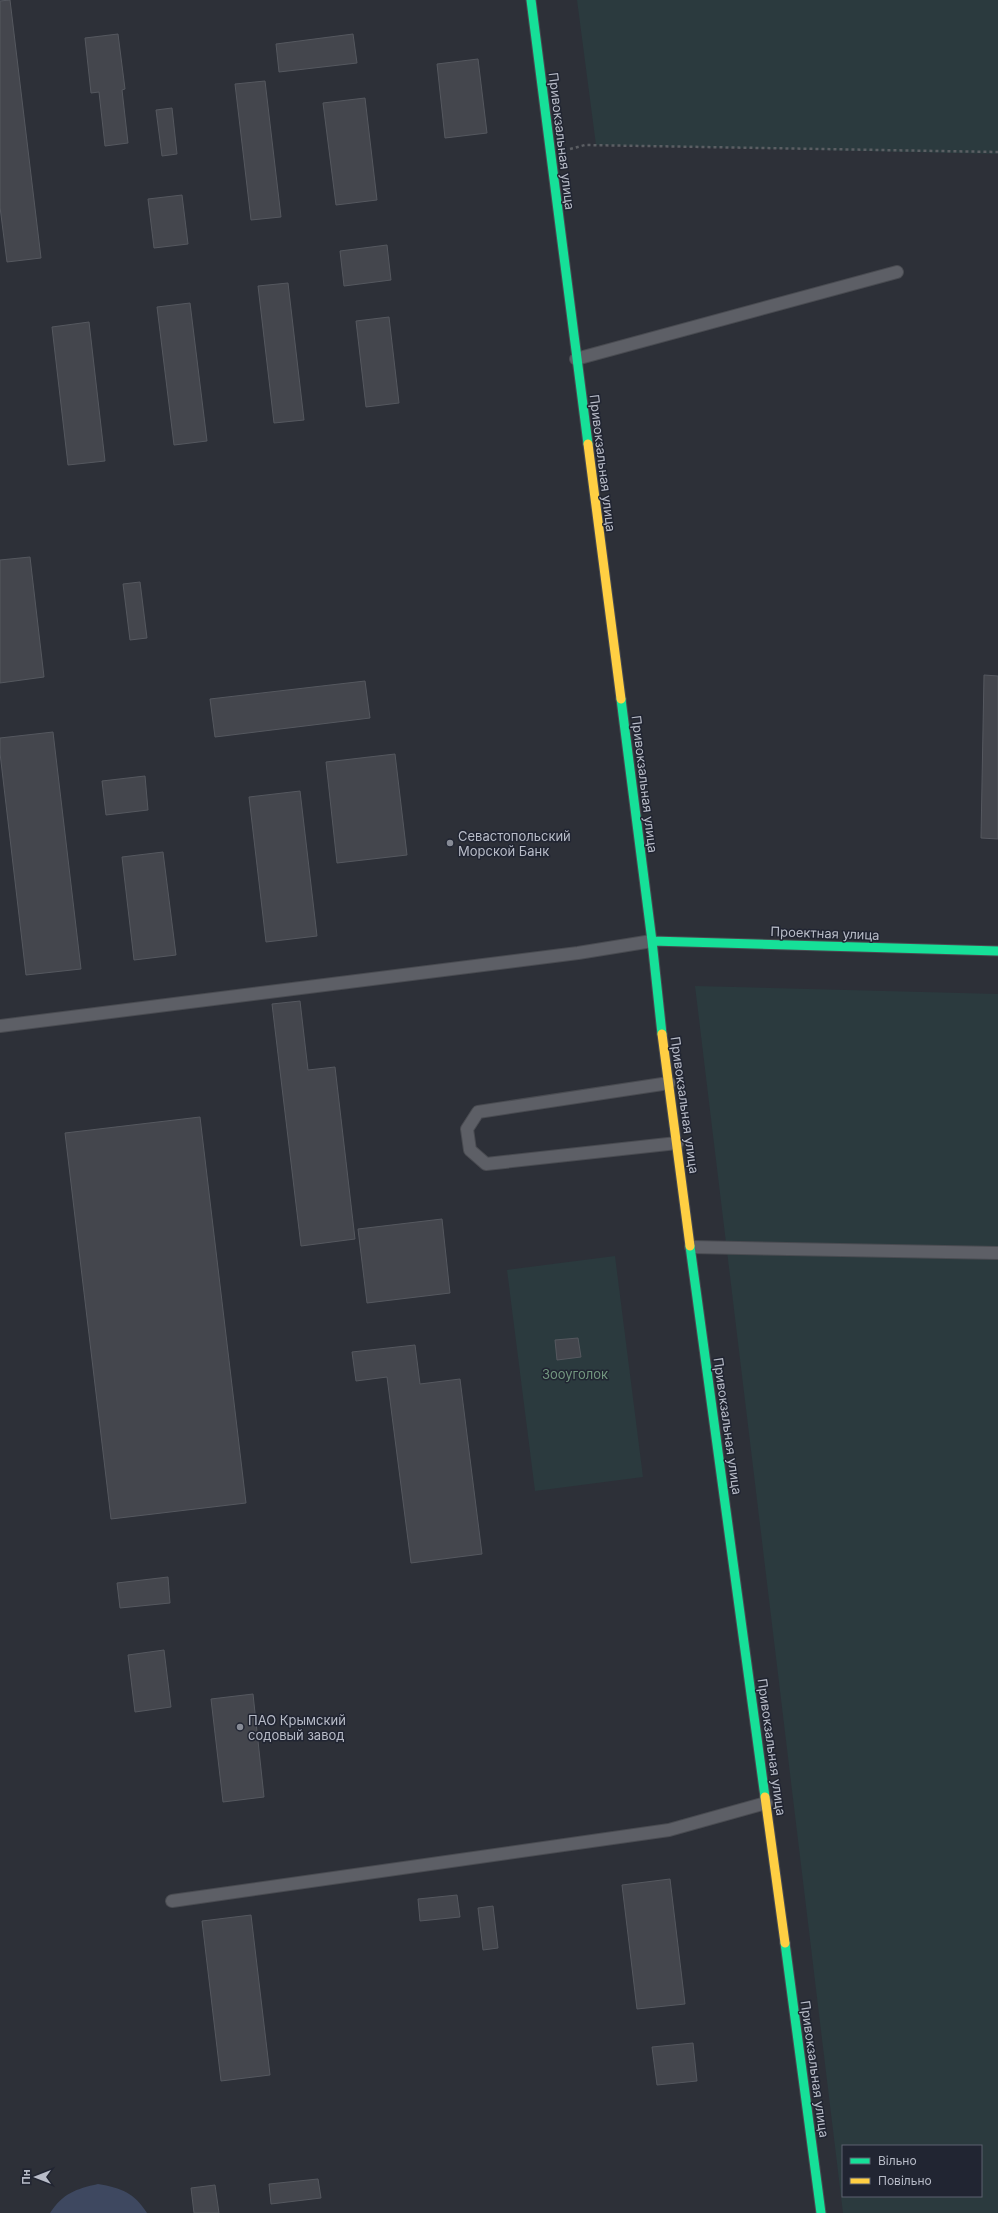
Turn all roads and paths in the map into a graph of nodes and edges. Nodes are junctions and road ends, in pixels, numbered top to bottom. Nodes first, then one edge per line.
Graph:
1 (531, 0) edge
2 (998, 152) edge
3 (550, 153) junction
4 (897, 272) dead end
5 (576, 359) junction
6 (652, 941) junction
7 (998, 951) edge
8 (0, 1026) edge
9 (669, 1083) junction
10 (677, 1143) junction
11 (691, 1247) junction
12 (998, 1253) edge
13 (766, 1803) junction
14 (172, 1901) dead end
15 (821, 2213) edge

1 - 3 main road, Привокзальная улица
2 - 3 path
3 - 5 main road, Привокзальная улица
4 - 5 lane
5 - 6 main road, Привокзальная улица
6 - 7 main road, Проектная улица
6 - 8 lane
6 - 9 main road, Привокзальная улица
9 - 10 main road, Привокзальная улица
9 - 10 lane
10 - 11 main road, Привокзальная улица
11 - 12 lane
11 - 13 main road, Привокзальная улица
13 - 14 lane
13 - 15 main road, Привокзальная улица

